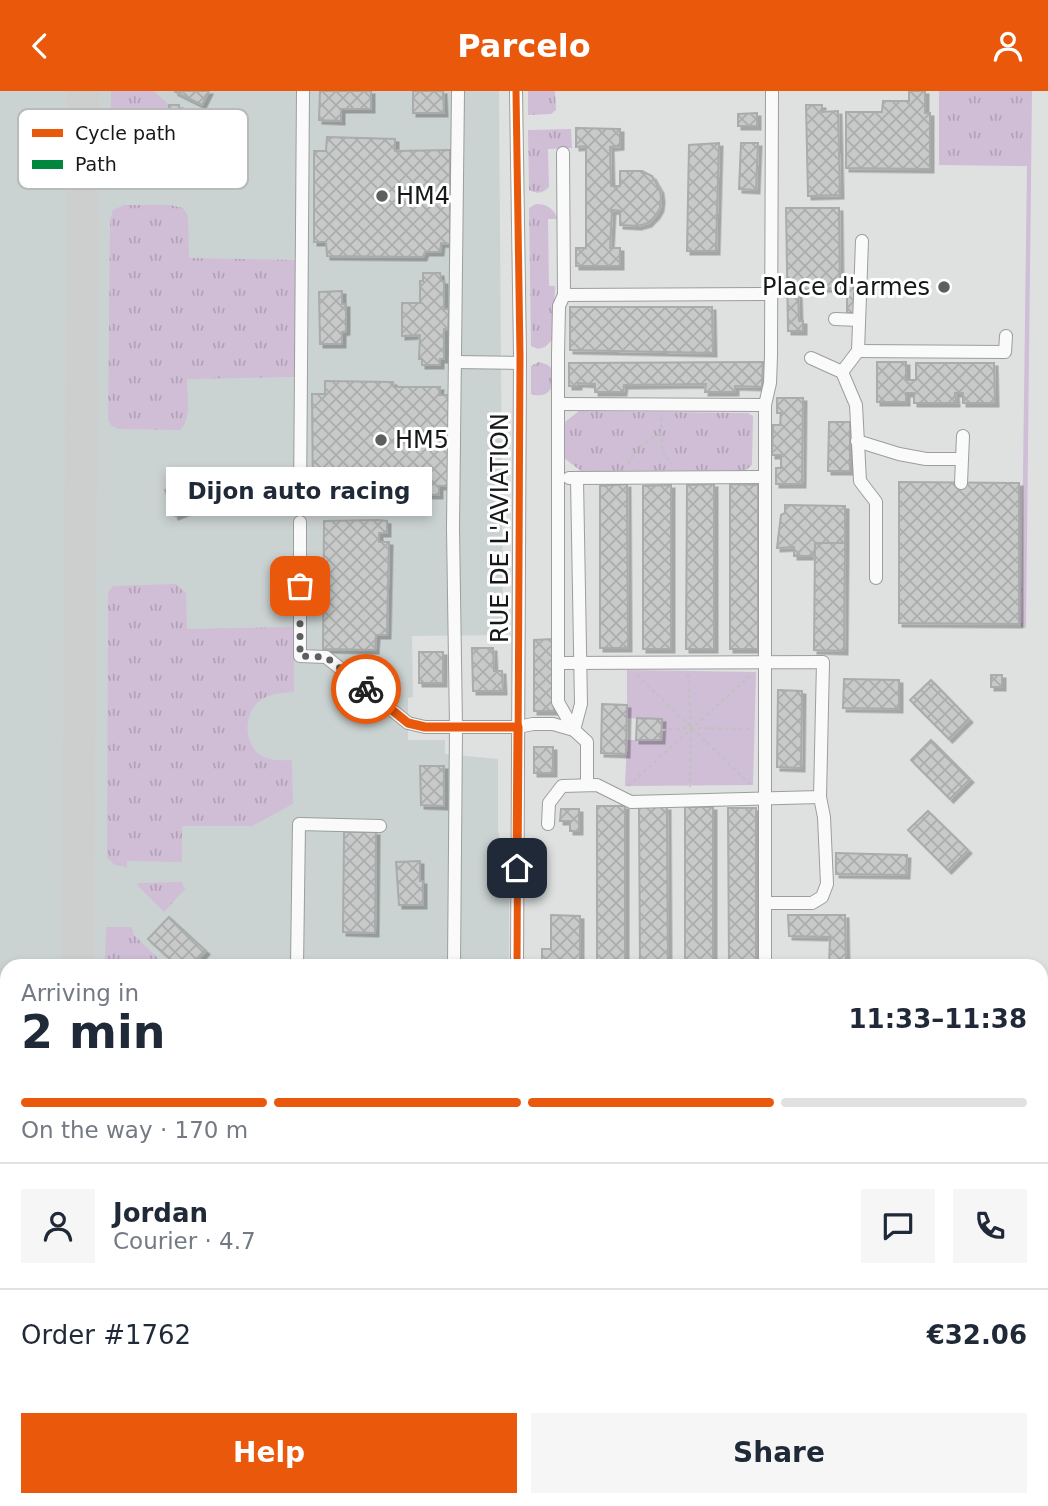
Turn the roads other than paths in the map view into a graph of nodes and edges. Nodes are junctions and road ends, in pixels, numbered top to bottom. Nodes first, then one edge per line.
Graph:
1 (303, 91) edge
2 (458, 91) edge
3 (516, 91) edge
4 (772, 91) edge
5 (563, 153) dead end
6 (862, 241) dead end
7 (564, 295) junction
8 (770, 295) junction
9 (835, 319) dead end
10 (859, 320) junction
11 (1006, 336) dead end
12 (858, 351) junction
13 (811, 358) dead end
14 (456, 362) junction
15 (520, 363) junction
16 (842, 372) junction
17 (558, 404) junction
18 (765, 405) junction
19 (963, 436) dead end
20 (857, 441) junction
21 (961, 459) junction
22 (765, 477) junction
23 (558, 478) junction
24 (577, 479) junction
25 (961, 482) dead end
26 (300, 505) dead end
27 (300, 522) dead end
28 (876, 577) dead end
29 (765, 662) junction
30 (558, 663) junction
31 (579, 663) junction
32 (456, 727) junction
33 (518, 727) junction
34 (574, 730) junction
35 (587, 785) junction
36 (820, 797) junction
37 (765, 798) junction
38 (548, 824) dead end
39 (380, 826) dead end
40 (765, 903) junction
41 (297, 959) edge
42 (454, 959) edge
43 (517, 959) edge
44 (765, 959) edge

1 - 26 street
2 - 14 street
3 - 15 street, RUE DE L'AVIATION
4 - 8 street
5 - 7 street
6 - 10 street
7 - 8 street
7 - 17 street
8 - 18 street
9 - 10 street
10 - 12 street
11 - 12 street
12 - 16 street
13 - 16 street
14 - 15 street
14 - 32 street
15 - 33 street, RUE DE L'AVIATION
16 - 20 street
17 - 18 street
17 - 23 street
18 - 22 street
19 - 21 street
20 - 21 street
20 - 28 street
21 - 25 street
22 - 24 street
22 - 29 street
23 - 24 street
23 - 30 street
24 - 31 street
27 - 32 street
29 - 31 street
29 - 36 street
29 - 37 street
30 - 31 street
30 - 34 street
31 - 34 street
32 - 33 street
32 - 42 street
33 - 34 street
33 - 43 street, RUE DE L'AVIATION
34 - 35 street
35 - 37 street
35 - 38 street
36 - 37 street
36 - 40 street
37 - 40 street
39 - 41 street
40 - 44 street

